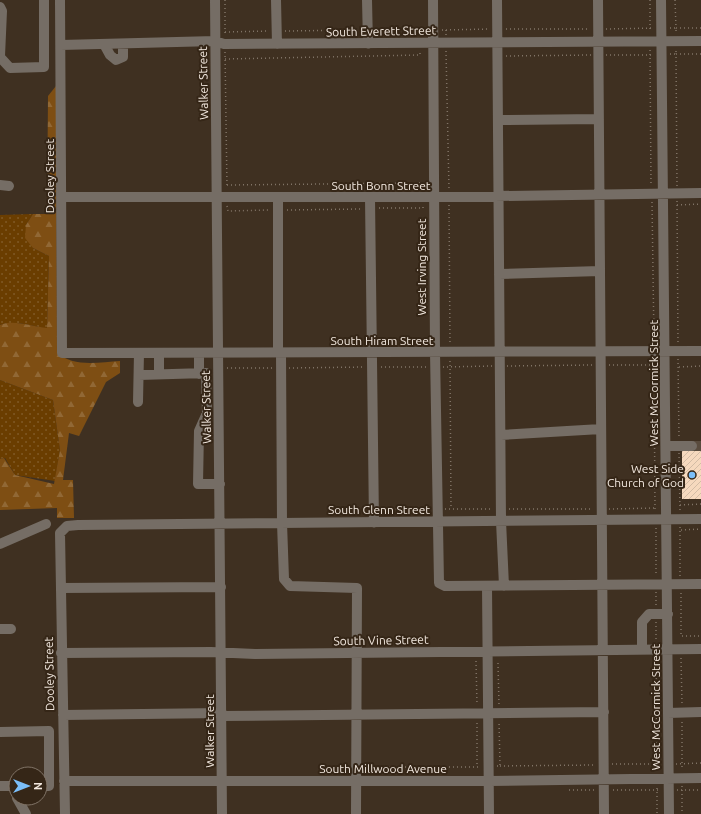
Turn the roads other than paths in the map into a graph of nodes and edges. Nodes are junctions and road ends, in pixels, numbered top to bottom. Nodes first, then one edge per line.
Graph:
1 (44, 0) edge
2 (60, 0) edge
3 (215, 0) edge
4 (276, 0) edge
5 (367, 0) edge
6 (433, 0) edge
7 (497, 0) edge
8 (598, 0) edge
9 (661, 0) edge
10 (0, 7) edge
11 (701, 41) edge
12 (220, 42) junction
13 (497, 42) junction
14 (598, 42) junction
15 (662, 42) junction
16 (433, 43) junction
17 (104, 44) junction
18 (123, 44) junction
19 (277, 44) junction
20 (368, 44) junction
21 (61, 45) junction
22 (0, 56) edge
23 (599, 119) junction
24 (498, 120) junction
25 (701, 193) edge
26 (663, 194) junction
27 (599, 195) junction
28 (62, 197) junction
29 (499, 197) junction
30 (217, 198) junction
31 (278, 198) junction
32 (370, 198) junction
33 (434, 198) junction
34 (600, 271) junction
35 (499, 274) junction
36 (701, 350) edge
37 (601, 351) junction
38 (666, 351) junction
39 (435, 352) junction
40 (500, 352) junction
41 (62, 353) joint
42 (139, 353) junction
43 (159, 353) junction
44 (199, 353) junction
45 (219, 353) junction
46 (280, 353) junction
47 (371, 353) junction
48 (159, 374) junction
49 (199, 374) junction
50 (139, 375) junction
51 (138, 402) dead end
52 (204, 420) junction
53 (219, 420) junction
54 (601, 429) junction
55 (501, 435) junction
56 (666, 446) junction
57 (692, 446) tunnel mouth
58 (220, 484) junction
59 (667, 519) junction
60 (701, 519) edge
61 (602, 520) junction
62 (501, 521) junction
63 (374, 522) junction
64 (438, 522) junction
65 (282, 523) junction
66 (46, 524) dead end
67 (220, 524) junction
68 (60, 533) joint
69 (0, 544) edge
70 (667, 584) junction
71 (701, 584) edge
72 (602, 585) junction
73 (487, 586) junction
74 (504, 586) junction
75 (221, 587) junction
76 (61, 588) junction
77 (668, 614) junction
78 (0, 629) edge
79 (10, 629) dead end
80 (668, 649) junction
81 (701, 649) edge
82 (603, 650) junction
83 (642, 650) junction
84 (487, 652) junction
85 (62, 653) junction
86 (221, 653) junction
87 (356, 654) junction
88 (604, 712) junction
89 (668, 712) junction
90 (701, 712) edge
91 (488, 714) junction
92 (63, 715) junction
93 (222, 715) junction
94 (356, 715) junction
95 (0, 732) edge
96 (669, 778) junction
97 (701, 778) edge
98 (604, 779) junction
99 (64, 781) junction
100 (222, 781) junction
101 (356, 781) junction
102 (488, 781) junction
103 (48, 786) edge
104 (65, 814) edge
105 (222, 814) edge
106 (356, 814) edge
107 (489, 814) edge
108 (604, 814) edge
109 (669, 814) edge

1 - 22 street
2 - 21 street, Dooley Street
3 - 12 street, Walker Street
4 - 19 street
5 - 20 street
6 - 16 street, West Irving Street
7 - 13 street
8 - 14 street
9 - 15 street, West McCormick Street
10 - 22 street
11 - 15 street, South Everett Street
12 - 18 street, South Everett Street
12 - 19 street, South Everett Street
12 - 30 street, Walker Street
13 - 14 street, South Everett Street
13 - 16 street, South Everett Street
13 - 24 street
14 - 15 street, South Everett Street
14 - 23 street
15 - 26 street, West McCormick Street
16 - 20 street, South Everett Street
16 - 33 street, West Irving Street
17 - 18 street, South Everett Street
17 - 18 street
17 - 21 street, South Everett Street
19 - 20 street, South Everett Street
21 - 28 street, Dooley Street
23 - 24 street
23 - 27 street
24 - 29 street
25 - 26 street, South Bonn Street
26 - 27 street, South Bonn Street
26 - 38 street, West McCormick Street
27 - 29 street, South Bonn Street
27 - 34 street
28 - 30 street, South Bonn Street
28 - 41 street, Dooley Street
29 - 33 street, South Bonn Street
29 - 35 street
30 - 31 street, South Bonn Street
30 - 45 street, Walker Street
31 - 32 street, South Bonn Street
31 - 46 street
32 - 33 street, South Bonn Street
32 - 47 street
33 - 39 street, West Irving Street
34 - 35 street
34 - 37 street
35 - 40 street
36 - 38 street, South Hiram Street
37 - 38 street, South Hiram Street
37 - 40 street, South Hiram Street
37 - 54 street
38 - 56 street, West McCormick Street
39 - 40 street, South Hiram Street
39 - 47 street, South Hiram Street
39 - 64 street, West Irving Street
40 - 55 street
41 - 42 street, South Hiram Street
42 - 43 street, South Hiram Street
42 - 50 street
43 - 44 street, South Hiram Street
43 - 48 street
44 - 45 street, South Hiram Street
44 - 49 street
45 - 46 street, South Hiram Street
45 - 53 street, Walker Street
46 - 47 street, South Hiram Street
46 - 65 street
47 - 63 street
48 - 49 street
48 - 50 street
49 - 52 street
50 - 51 street
52 - 53 street
52 - 58 street
53 - 58 street, Walker Street
54 - 55 street
54 - 61 street
55 - 62 street
56 - 57 street
56 - 59 street, West McCormick Street
58 - 67 street, Walker Street
59 - 60 street, South Glenn Street
59 - 61 street, South Glenn Street
59 - 70 street, West McCormick Street
61 - 62 street, South Glenn Street
61 - 72 street
62 - 64 street, South Glenn Street
62 - 74 street
63 - 64 street, South Glenn Street
63 - 65 street, South Glenn Street
64 - 73 street, West Irving Street
65 - 67 street, South Glenn Street
65 - 87 street
66 - 69 street
67 - 68 street, South Glenn Street
67 - 75 street, Walker Street
68 - 76 street, Dooley Street
70 - 71 street
70 - 72 street
70 - 77 street, West McCormick Street
72 - 74 street
72 - 82 street
73 - 74 street
73 - 84 street
75 - 76 street
75 - 86 street, Walker Street
76 - 85 street, Dooley Street
77 - 80 street, West McCormick Street
77 - 83 street
78 - 79 street
80 - 81 street, South Vine Street
80 - 83 street, South Vine Street
80 - 89 street, West McCormick Street
82 - 83 street, South Vine Street
82 - 84 street, South Vine Street
82 - 88 street
84 - 87 street, South Vine Street
84 - 91 street
85 - 86 street, South Vine Street
85 - 92 street, Dooley Street
86 - 87 street, South Vine Street
86 - 93 street, Walker Street
87 - 94 street
88 - 91 street
88 - 98 street
89 - 90 street
89 - 96 street, West McCormick Street
91 - 94 street
91 - 102 street
92 - 93 street
92 - 99 street, Dooley Street
93 - 94 street
93 - 100 street, Walker Street
94 - 101 street
95 - 103 street
96 - 97 street, South Millwood Avenue
96 - 98 street, South Millwood Avenue
96 - 109 street, West McCormick Street
98 - 102 street, South Millwood Avenue
98 - 108 street
99 - 100 street, South Millwood Avenue
99 - 104 street, Dooley Street
100 - 101 street, South Millwood Avenue
100 - 105 street, Walker Street
101 - 102 street, South Millwood Avenue
101 - 106 street
102 - 107 street

